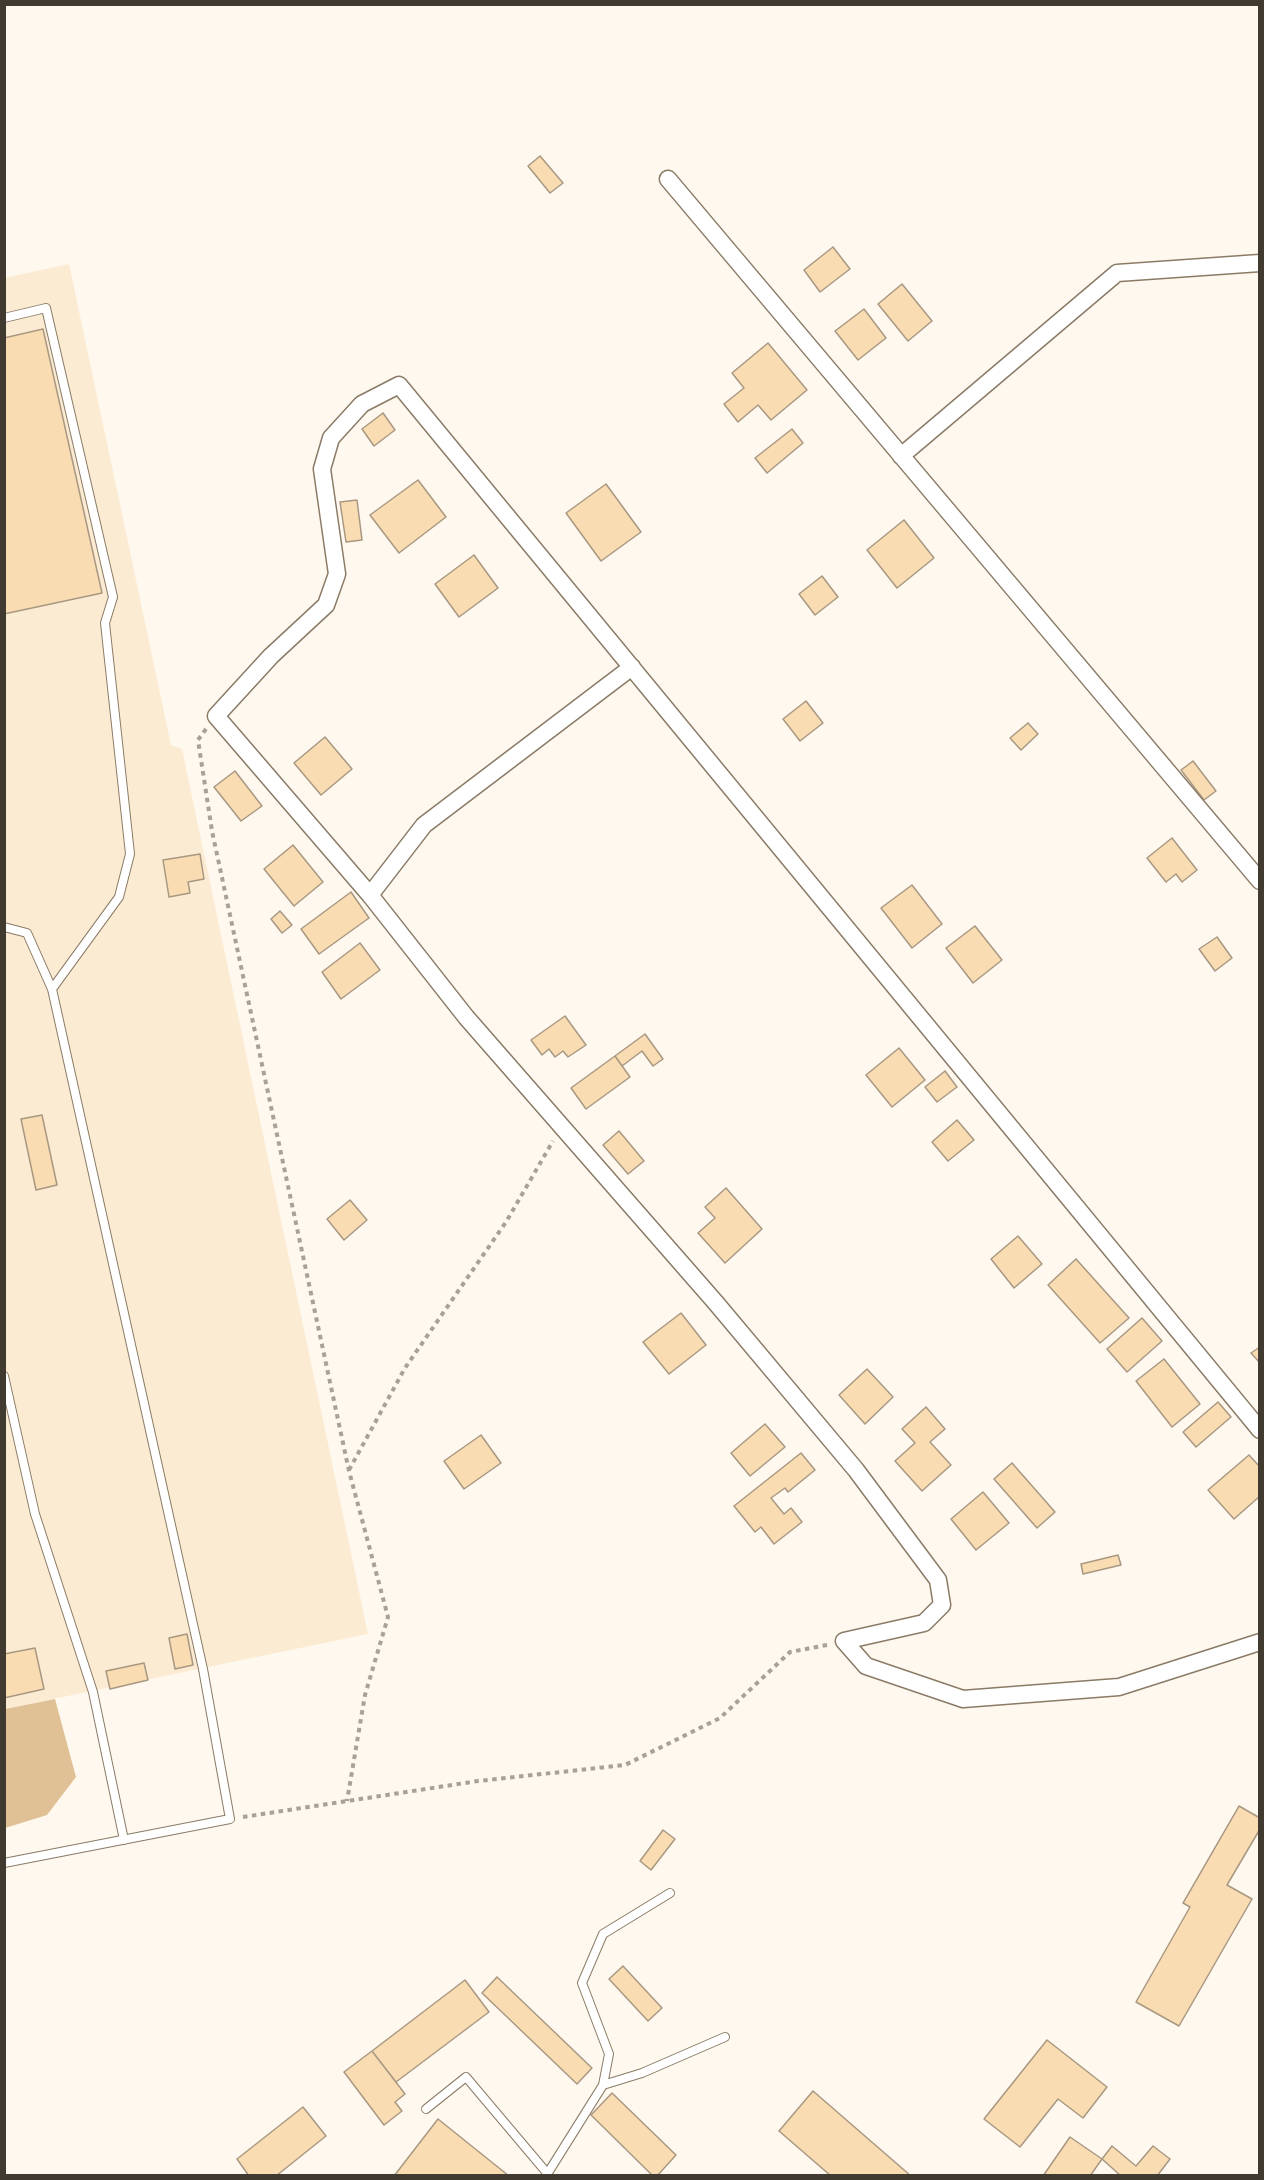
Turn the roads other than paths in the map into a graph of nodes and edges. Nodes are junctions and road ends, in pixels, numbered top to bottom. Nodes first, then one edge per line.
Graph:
1 (668, 179) dead end
2 (1260, 263) edge
3 (4, 318) edge
4 (901, 456) junction
5 (632, 667) junction
6 (1259, 878) edge
7 (370, 895) junction
8 (4, 927) edge
9 (52, 989) junction
10 (4, 1376) edge
11 (1260, 1430) edge
12 (1260, 1642) edge
13 (124, 1840) junction
14 (4, 1863) edge
15 (670, 1893) dead end
16 (725, 2037) dead end
17 (603, 2085) junction
18 (426, 2109) dead end
19 (547, 2174) edge

1 - 4 street
2 - 4 street
3 - 9 lane
4 - 6 street
5 - 7 street
5 - 7 street
5 - 11 street
7 - 12 street
8 - 9 lane
9 - 13 lane
10 - 13 lane
13 - 14 lane
15 - 17 lane
16 - 17 lane
17 - 19 lane
18 - 19 lane

